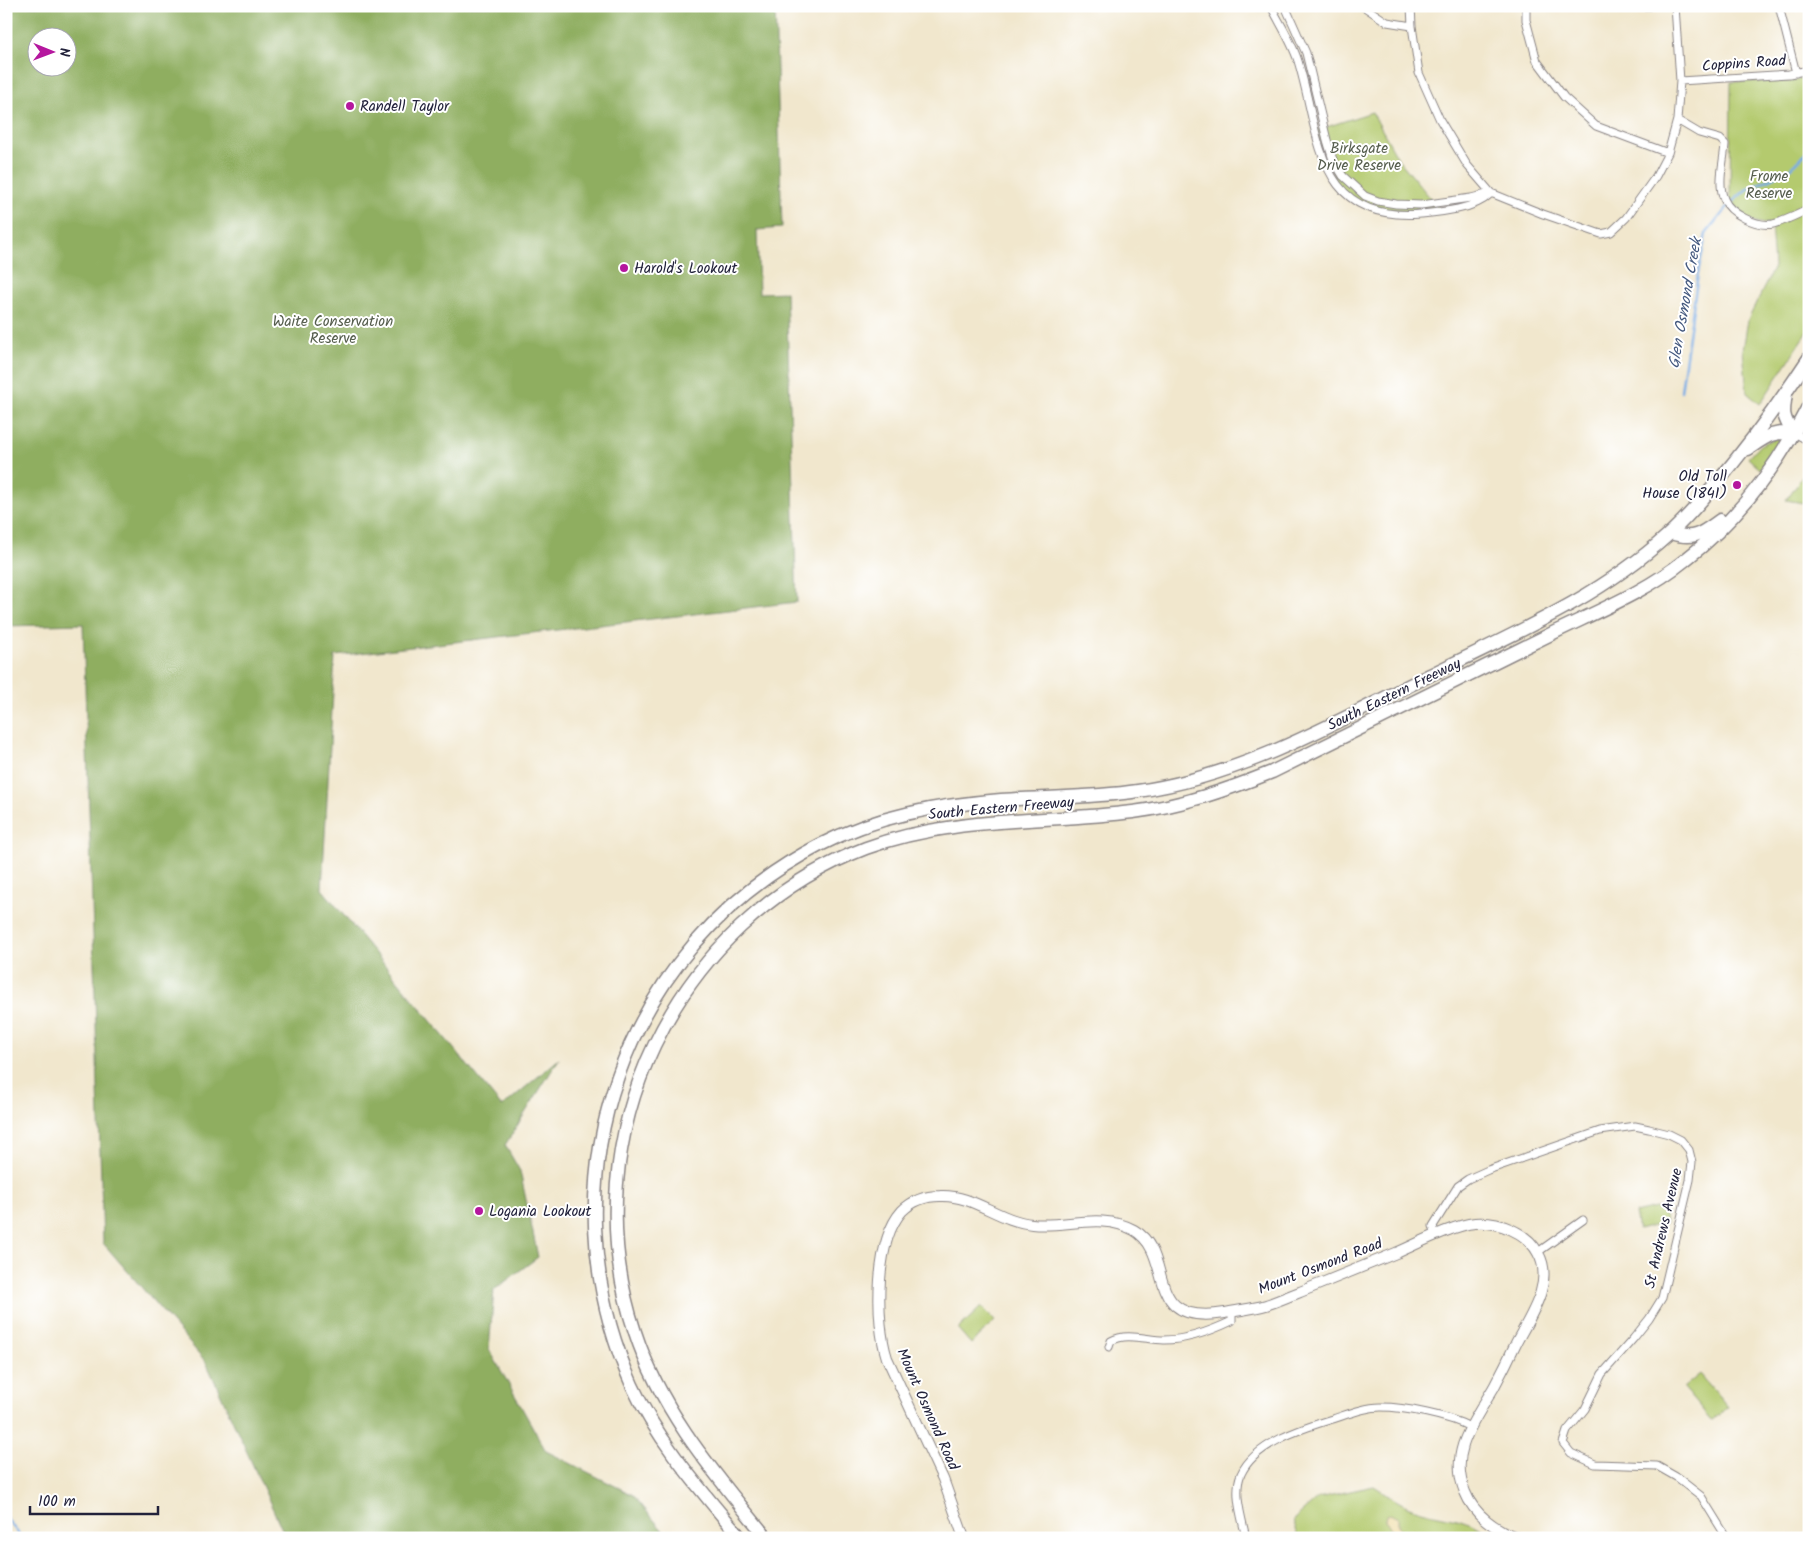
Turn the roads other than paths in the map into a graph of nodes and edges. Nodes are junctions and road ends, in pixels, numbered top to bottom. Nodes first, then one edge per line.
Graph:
1 (1271, 6) edge
2 (1285, 6) edge
3 (1363, 6) edge
4 (1411, 6) edge
5 (1526, 6) edge
6 (1634, 6) edge
7 (1650, 6) edge
8 (1674, 6) edge
9 (1779, 6) edge
10 (1412, 26) junction
11 (1809, 70) edge
12 (1796, 73) junction
13 (1680, 81) junction
14 (1677, 120) junction
15 (1668, 153) junction
16 (1491, 193) junction
17 (1809, 209) edge
18 (1809, 358) edge
19 (1787, 391) junction
20 (1809, 405) edge
21 (1794, 433) junction
22 (1809, 441) edge
23 (1741, 452) junction
24 (1747, 501) junction
25 (1671, 533) junction
26 (1583, 1220) dead end
27 (1436, 1236) junction
28 (1538, 1252) junction
29 (1232, 1311) junction
30 (1109, 1347) dead end
31 (1470, 1427) junction
32 (740, 1538) edge
33 (767, 1538) edge
34 (964, 1538) edge
35 (1246, 1538) edge
36 (1518, 1538) edge
37 (1727, 1538) edge

1 - 16 street
2 - 16 street
3 - 10 street
4 - 10 street
5 - 15 street
6 - 7 street
8 - 13 street
9 - 12 street
10 - 16 street
11 - 12 street, Coppins Road
12 - 13 street, Coppins Road
13 - 14 street
14 - 15 street
14 - 17 street
15 - 16 street
18 - 19 highway, South Eastern Freeway
19 - 21 highway
19 - 23 highway, South Eastern Freeway
20 - 21 highway
21 - 22 street
21 - 23 highway
21 - 24 highway
23 - 25 highway, South Eastern Freeway
24 - 25 highway
24 - 33 highway, South Eastern Freeway
25 - 32 highway, South Eastern Freeway
26 - 28 street
27 - 28 street, Mount Osmond Road
27 - 29 street, Mount Osmond Road
27 - 37 street, St Andrews Avenue
28 - 31 street
29 - 30 street
29 - 34 street, Mount Osmond Road
31 - 35 street
31 - 36 street

